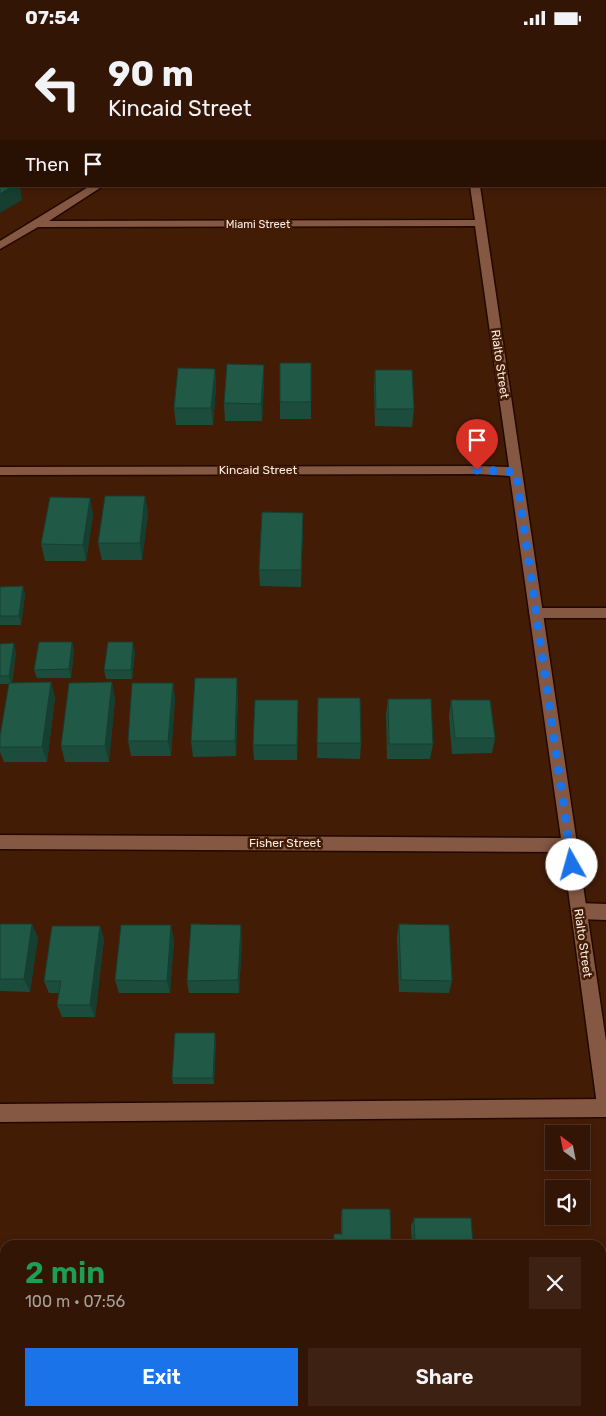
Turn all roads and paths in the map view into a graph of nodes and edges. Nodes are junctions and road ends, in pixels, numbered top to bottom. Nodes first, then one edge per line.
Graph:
1 (96, 187) edge
2 (475, 187) edge
3 (480, 223) junction
4 (36, 225) junction
5 (0, 246) edge
6 (0, 471) edge
7 (516, 472) junction
8 (536, 613) junction
9 (606, 613) edge
10 (0, 842) edge
11 (570, 845) junction
12 (578, 911) junction
13 (606, 912) edge
14 (606, 1107) edge
15 (0, 1113) edge

1 - 4 street
2 - 3 street, Rialto Street
3 - 4 street, Miami Street
3 - 7 street, Rialto Street
4 - 5 street
6 - 7 street, Kincaid Street
7 - 8 street, Rialto Street
8 - 9 street
8 - 11 street, Rialto Street
10 - 11 street, Fisher Street
11 - 12 street, Rialto Street
12 - 13 street
12 - 14 street, Rialto Street
14 - 15 street

